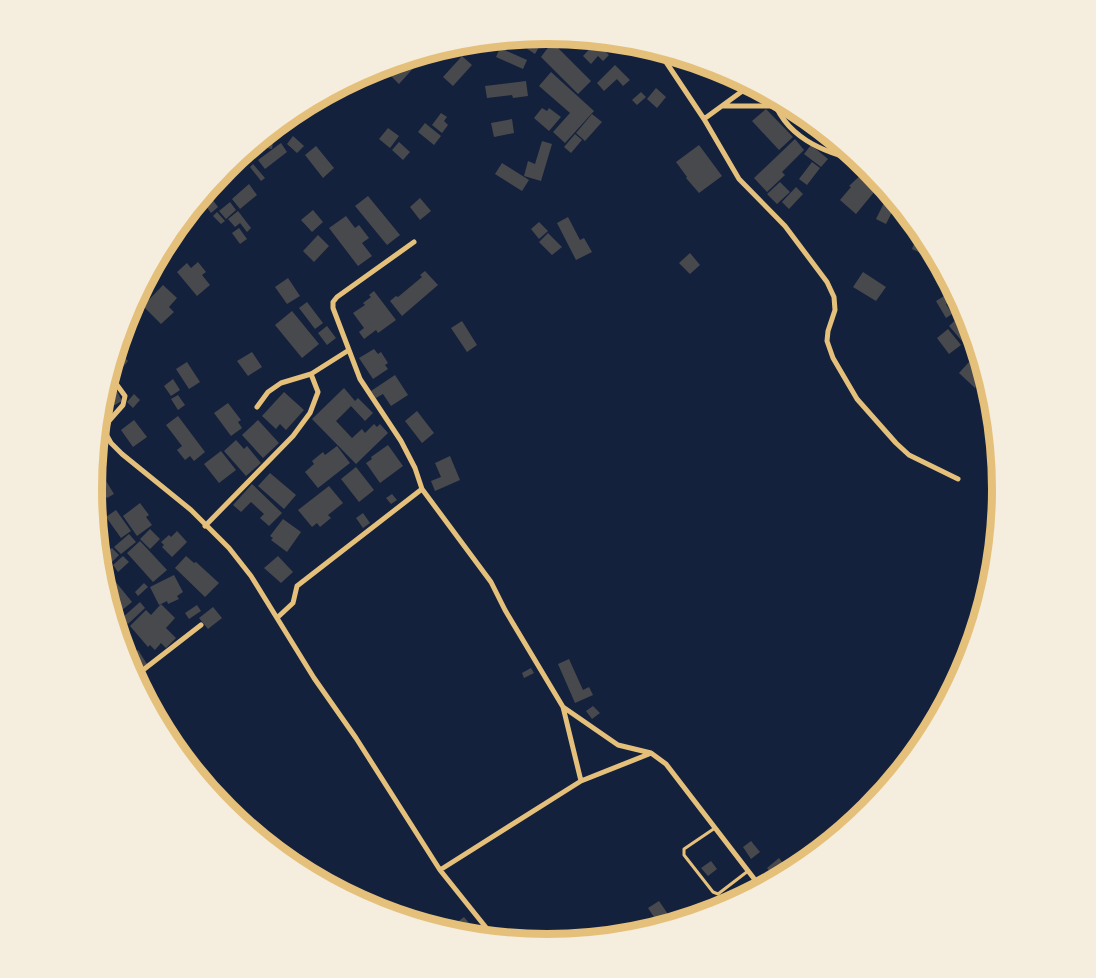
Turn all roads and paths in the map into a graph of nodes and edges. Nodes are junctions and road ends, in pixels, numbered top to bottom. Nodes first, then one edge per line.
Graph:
1 (664, 59) edge
2 (745, 89) edge
3 (723, 106) junction
4 (774, 106) joint
5 (704, 119) junction
6 (846, 158) edge
7 (414, 242) dead end
8 (349, 350) junction
9 (311, 374) junction
10 (116, 384) edge
11 (256, 407) dead end
12 (958, 479) dead end
13 (422, 489) junction
14 (205, 526) junction
15 (278, 617) junction
16 (201, 625) dead end
17 (141, 671) edge
18 (563, 707) junction
19 (651, 753) junction
20 (580, 781) junction
21 (715, 828) junction
22 (440, 870) junction
23 (748, 871) junction
24 (757, 883) edge
25 (489, 931) edge

1 - 5 street
2 - 3 street
3 - 4 street
3 - 5 street
4 - 6 street
5 - 12 street
7 - 8 street
8 - 9 street
8 - 13 street
9 - 11 street
9 - 14 street
10 - 14 street
13 - 15 street
13 - 18 street
14 - 15 street
15 - 22 street
16 - 17 street
18 - 19 street
18 - 20 street
19 - 20 street
19 - 21 street
20 - 22 street
21 - 23 street
21 - 23 lane
22 - 25 street
23 - 24 street

